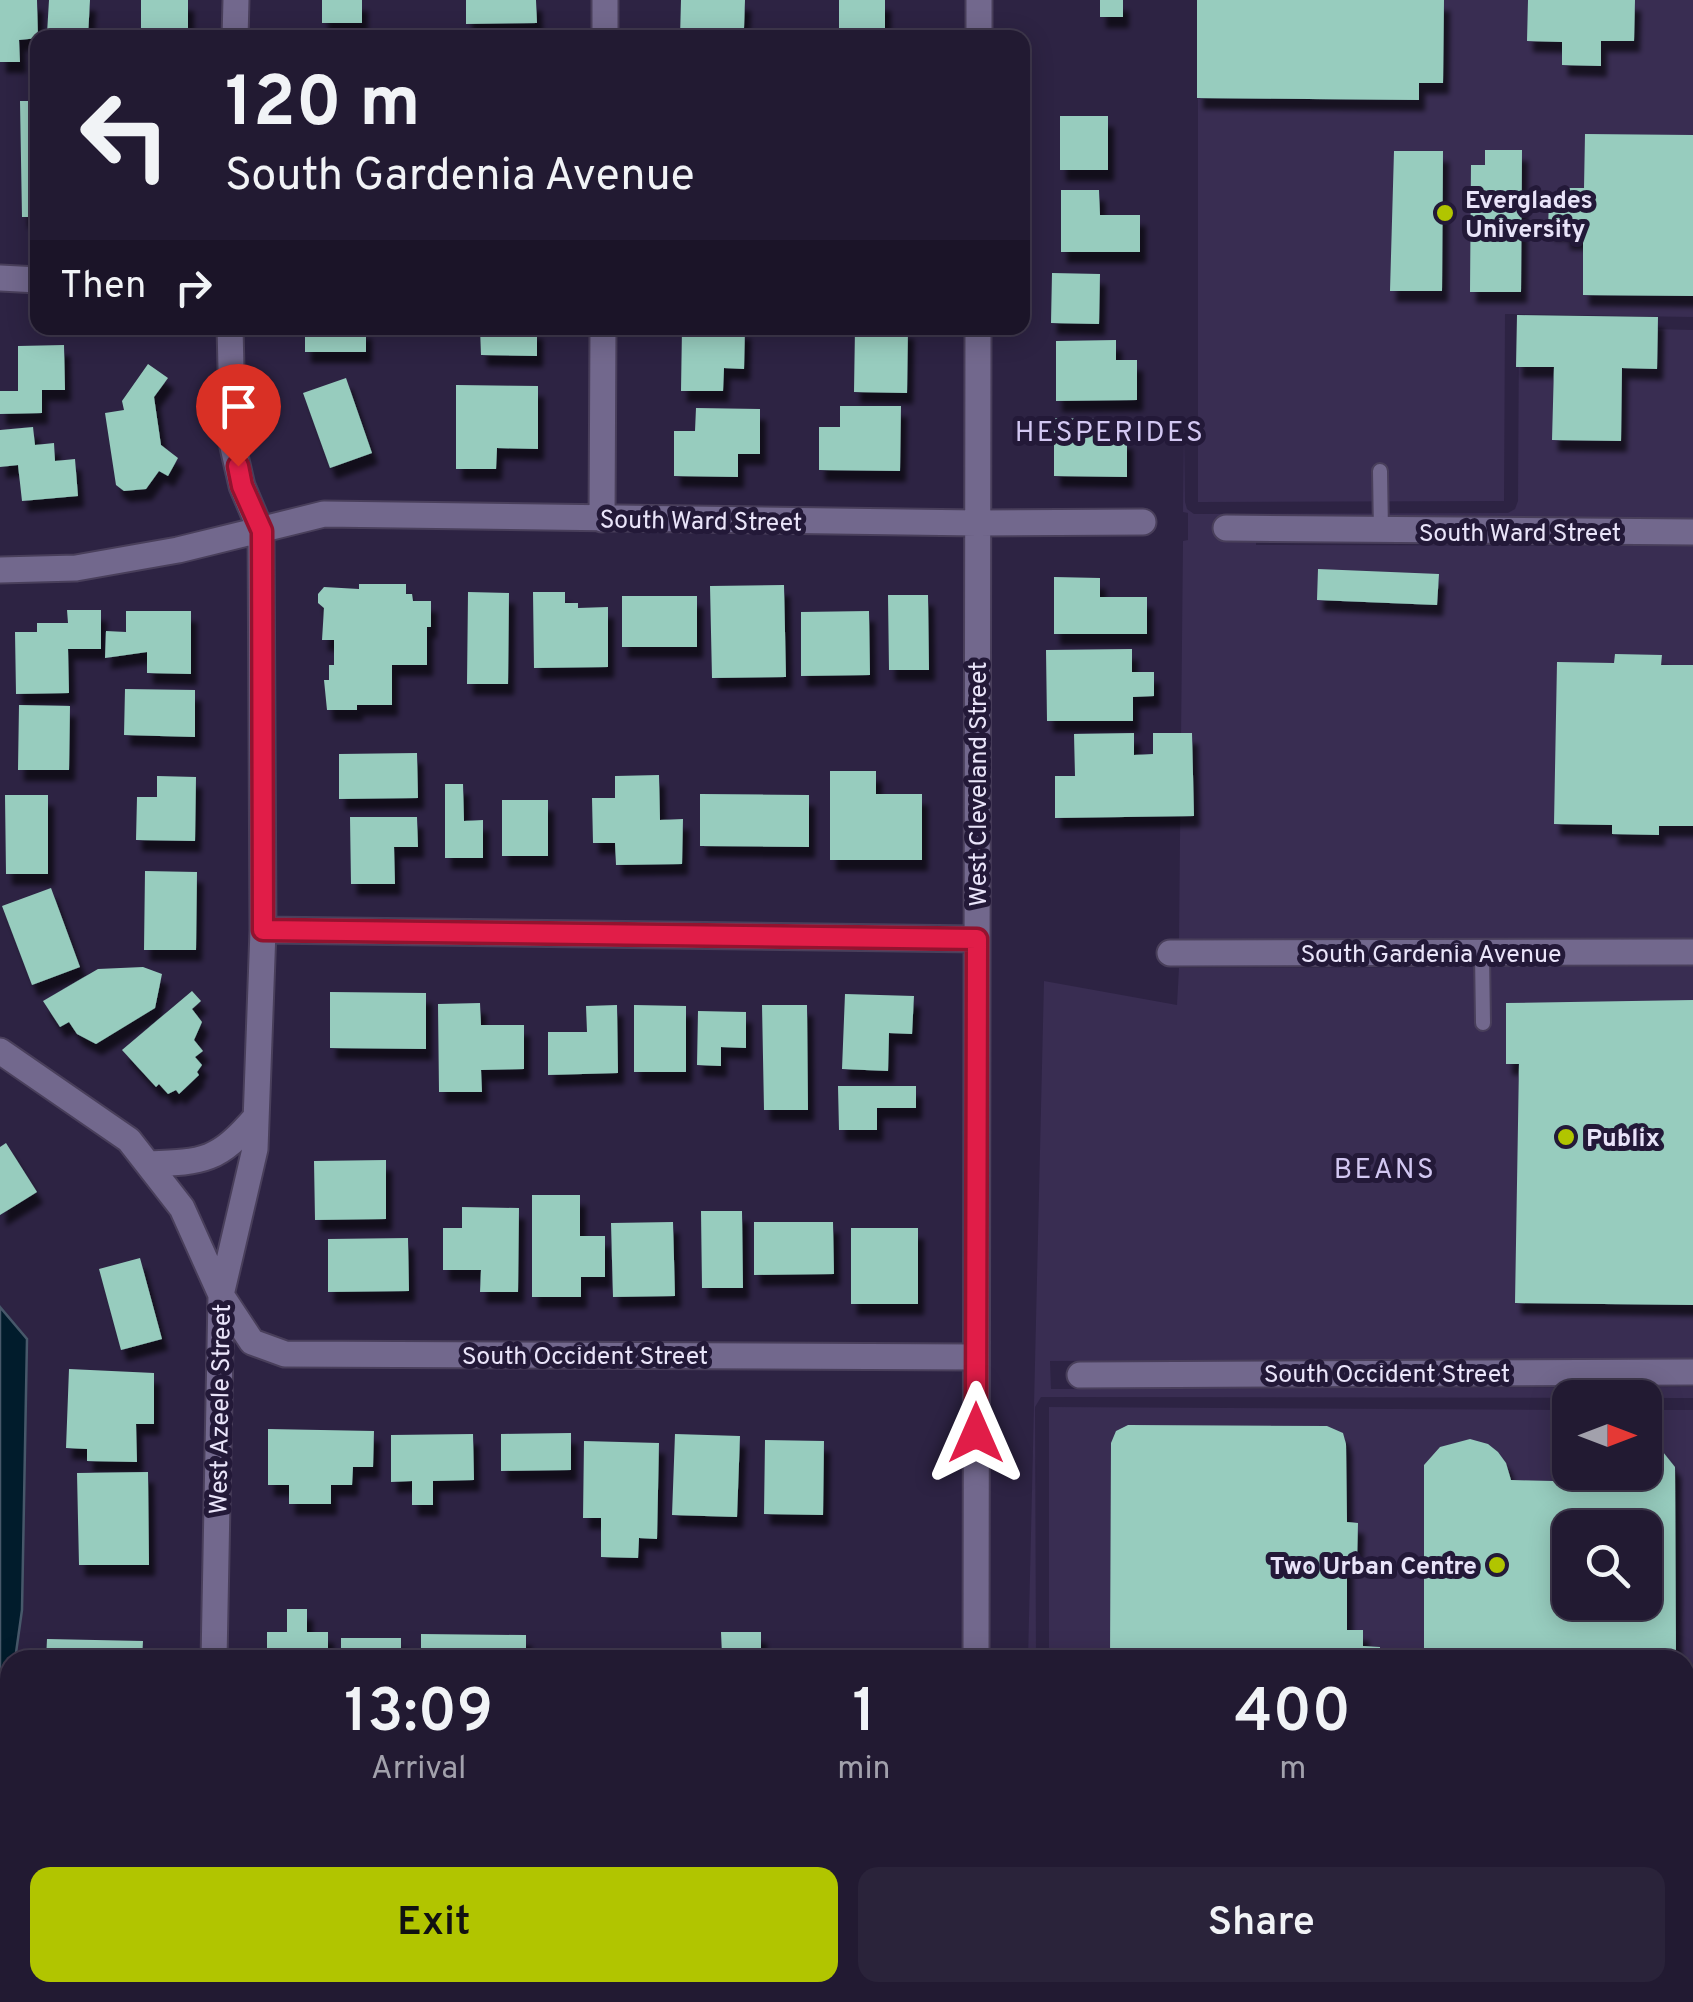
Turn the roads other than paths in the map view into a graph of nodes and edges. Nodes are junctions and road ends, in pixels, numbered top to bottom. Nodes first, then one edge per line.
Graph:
1 (236, 0) edge
2 (605, 0) edge
3 (980, 0) edge
4 (235, 30) edge
5 (605, 30) edge
6 (979, 30) edge
7 (0, 278) edge
8 (30, 280) edge
9 (230, 335) edge
10 (603, 335) edge
11 (978, 335) edge
12 (1380, 471) dead end
13 (602, 519) junction
14 (1143, 522) dead end
15 (977, 523) junction
16 (1226, 528) dead end
17 (262, 531) junction
18 (1380, 532) junction
19 (1693, 532) edge
20 (0, 570) edge
21 (263, 930) junction
22 (977, 939) junction
23 (1693, 952) edge
24 (1482, 953) junction
25 (1170, 954) dead end
26 (1483, 1022) dead end
27 (0, 1052) edge
28 (256, 1117) junction
29 (148, 1164) junction
30 (221, 1296) junction
31 (975, 1358) junction
32 (1693, 1372) edge
33 (1080, 1375) dead end
34 (214, 1650) edge
35 (976, 1650) edge

1 - 4 street
2 - 5 street
3 - 6 street
7 - 8 street
9 - 17 street, West Azeele Street
10 - 13 street
11 - 15 street, West Cleveland Street
12 - 18 lane
13 - 15 street, South Ward Street
13 - 17 street, South Ward Street
14 - 15 street, South Ward Street
15 - 22 street, West Cleveland Street
16 - 18 street, South Ward Street
17 - 20 street, South Ward Street
17 - 21 street, West Azeele Street
18 - 19 street, South Ward Street
21 - 22 street
21 - 28 street, West Azeele Street
22 - 31 street, West Cleveland Street
23 - 24 street, South Gardenia Avenue
24 - 25 street, South Gardenia Avenue
24 - 26 lane
27 - 29 street
28 - 29 street
28 - 30 street, West Azeele Street
29 - 30 street
30 - 31 street, South Occident Street
30 - 34 street, West Azeele Street
31 - 35 street, West Cleveland Street
32 - 33 street, South Occident Street

